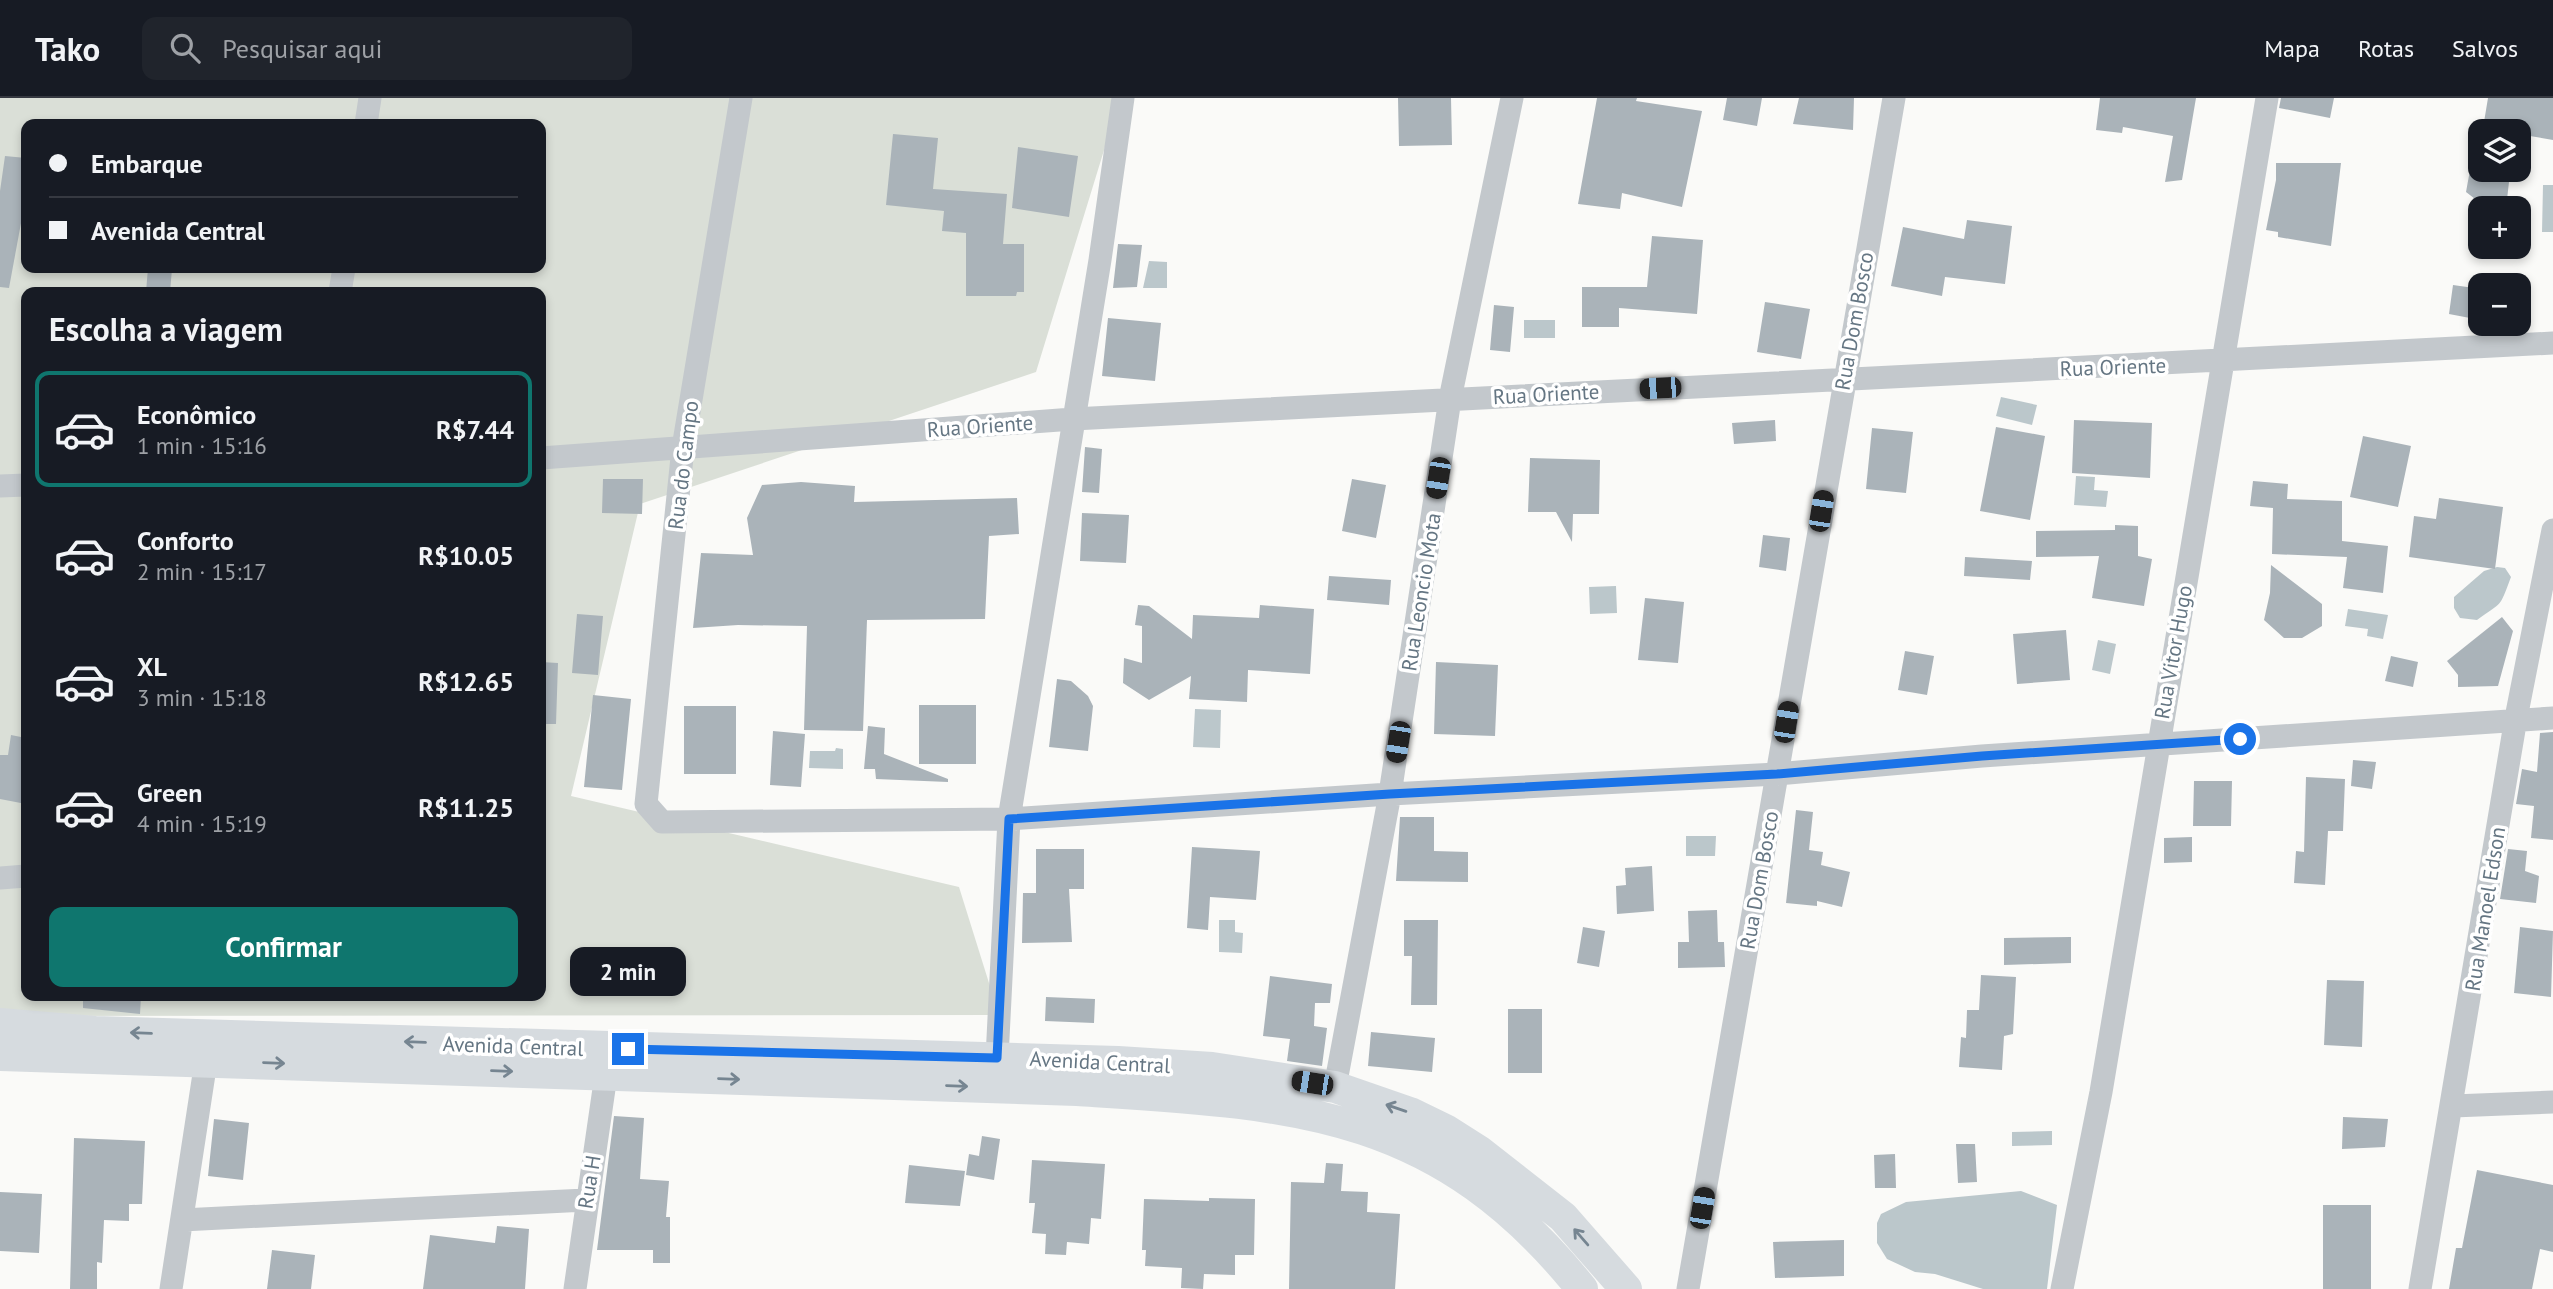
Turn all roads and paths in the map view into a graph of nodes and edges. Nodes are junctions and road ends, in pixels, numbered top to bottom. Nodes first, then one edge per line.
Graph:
1 (370, 98) edge
2 (741, 98) edge
3 (1123, 98) edge
4 (1512, 98) edge
5 (1894, 98) edge
6 (2267, 98) edge
7 (367, 119) edge
8 (2553, 343) edge
9 (2223, 363) junction
10 (1843, 379) junction
11 (1450, 399) junction
12 (1073, 419) junction
13 (683, 448) junction
14 (546, 458) edge
15 (21, 485) edge
16 (0, 486) edge
17 (2553, 530) edge
18 (2516, 718) junction
19 (2553, 718) edge
20 (2157, 745) junction
21 (1777, 774) junction
22 (1390, 794) junction
23 (1009, 819) junction
24 (21, 876) edge
25 (0, 878) edge
26 (0, 1024) edge
27 (0, 1055) edge
28 (997, 1058) junction
29 (206, 1060) junction
30 (606, 1075) junction
31 (1335, 1087) junction
32 (2553, 1102) edge
33 (2453, 1106) junction
34 (586, 1200) junction
35 (181, 1220) junction
36 (171, 1289) edge
37 (575, 1289) edge
38 (1583, 1289) edge
39 (1626, 1289) edge
40 (1688, 1289) edge
41 (2062, 1289) edge
42 (2420, 1289) edge

1 - 7 street
2 - 13 street, Rua do Campo
3 - 12 street
4 - 11 street, Rua Leoncio Mota
5 - 10 street, Rua Dom Bosco
6 - 9 street, Rua Vitor Hugo
8 - 9 street, Rua Oriente
9 - 10 street, Rua Oriente
9 - 20 street, Rua Vitor Hugo
10 - 11 street, Rua Oriente
10 - 21 street, Rua Dom Bosco
11 - 12 street, Rua Oriente
11 - 22 street, Rua Leoncio Mota
12 - 13 street, Rua Oriente
12 - 23 street
13 - 14 street, Rua Oriente
13 - 23 street, Rua do Campo
15 - 16 street
17 - 18 street, Rua Manoel Edson
18 - 19 street
18 - 20 street
18 - 33 street, Rua Manoel Edson
20 - 21 street
20 - 41 street, Rua Vitor Hugo
21 - 22 street
21 - 40 street, Rua Dom Bosco
22 - 23 street
22 - 31 street, Rua Leoncio Mota
23 - 28 street
24 - 25 street
28 -> 26 main road, Avenida Central
27 - 29 main road, Avenida Central
28 - 31 main road, Avenida Central
29 -> 30 main road, Avenida Central
29 - 35 street
30 - 34 street, Rua H
30 -> 38 main road, Avenida Central
39 -> 31 main road, Avenida Central
32 - 33 street
33 - 42 street, Rua Manoel Edson
34 - 35 street
34 - 37 street, Rua H
35 - 36 street

